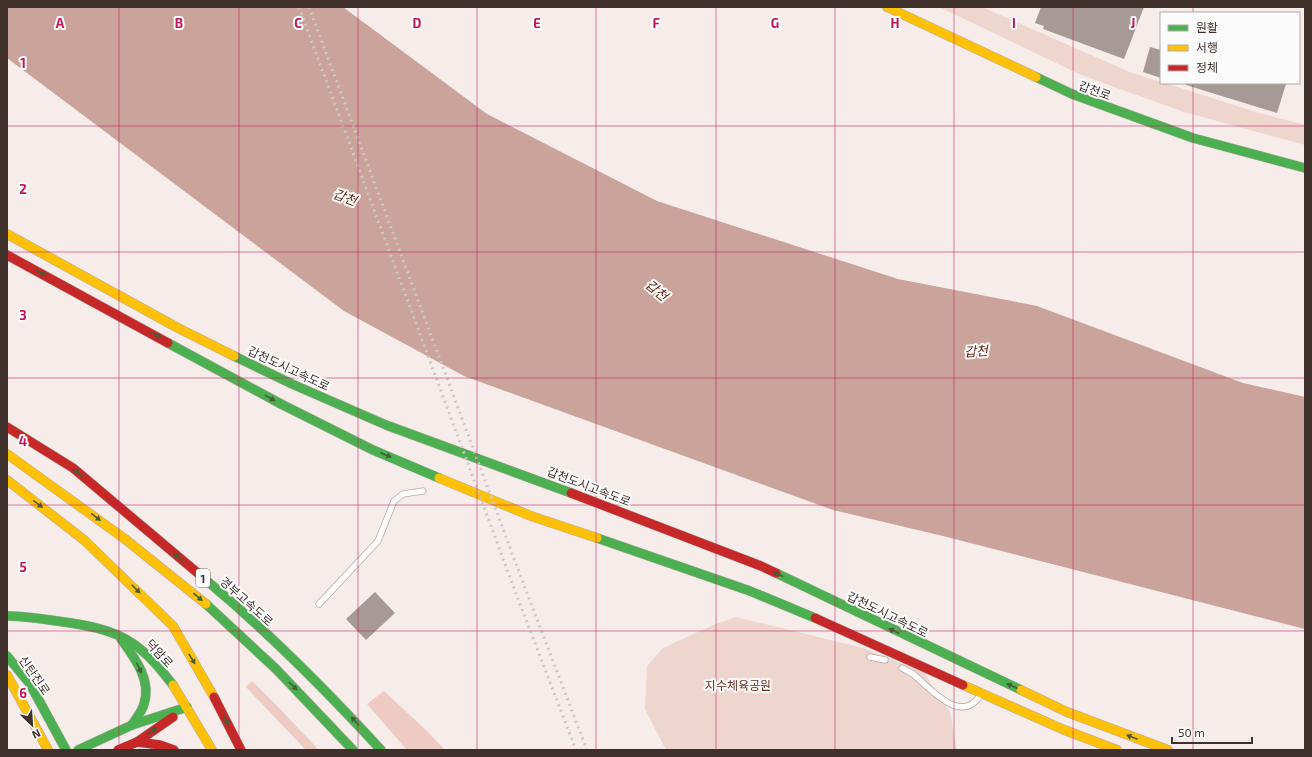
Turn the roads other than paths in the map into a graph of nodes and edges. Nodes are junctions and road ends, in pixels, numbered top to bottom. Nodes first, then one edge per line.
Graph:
1 (887, 7) edge
2 (1305, 168) edge
3 (7, 234) edge
4 (7, 255) edge
5 (7, 427) edge
6 (7, 454) edge
7 (7, 480) edge
8 (423, 491) dead end
9 (319, 604) dead end
10 (7, 616) edge
11 (118, 635) junction
12 (7, 656) edge
13 (870, 657) dead end
14 (7, 675) edge
15 (982, 693) junction
16 (187, 707) junction
17 (132, 725) junction
18 (137, 742) junction
19 (48, 750) edge
20 (66, 750) edge
21 (78, 750) edge
22 (118, 750) edge
23 (174, 750) edge
24 (212, 750) edge
25 (241, 750) edge
26 (353, 750) edge
27 (381, 750) edge
28 (1117, 750) edge
29 (1168, 750) edge

1 - 2 main road, 갑천로
29 -> 3 main road, 갑천도시고속도로
4 -> 15 main road
27 -> 5 main road, 경부고속도로 / 1
6 -> 26 main road, 1
7 -> 25 main road
8 - 9 lane
10 - 11 main road, 덕암로
11 - 16 main road, 덕암로
11 -> 17 main road
12 - 20 main road, 신탄진로
13 - 15 lane
14 - 19 main road, 신탄진로
15 - 28 main road
16 - 17 main road
18 -> 16 main road
16 - 24 main road, 덕암로
17 - 21 main road
18 - 22 main road
18 - 23 main road

